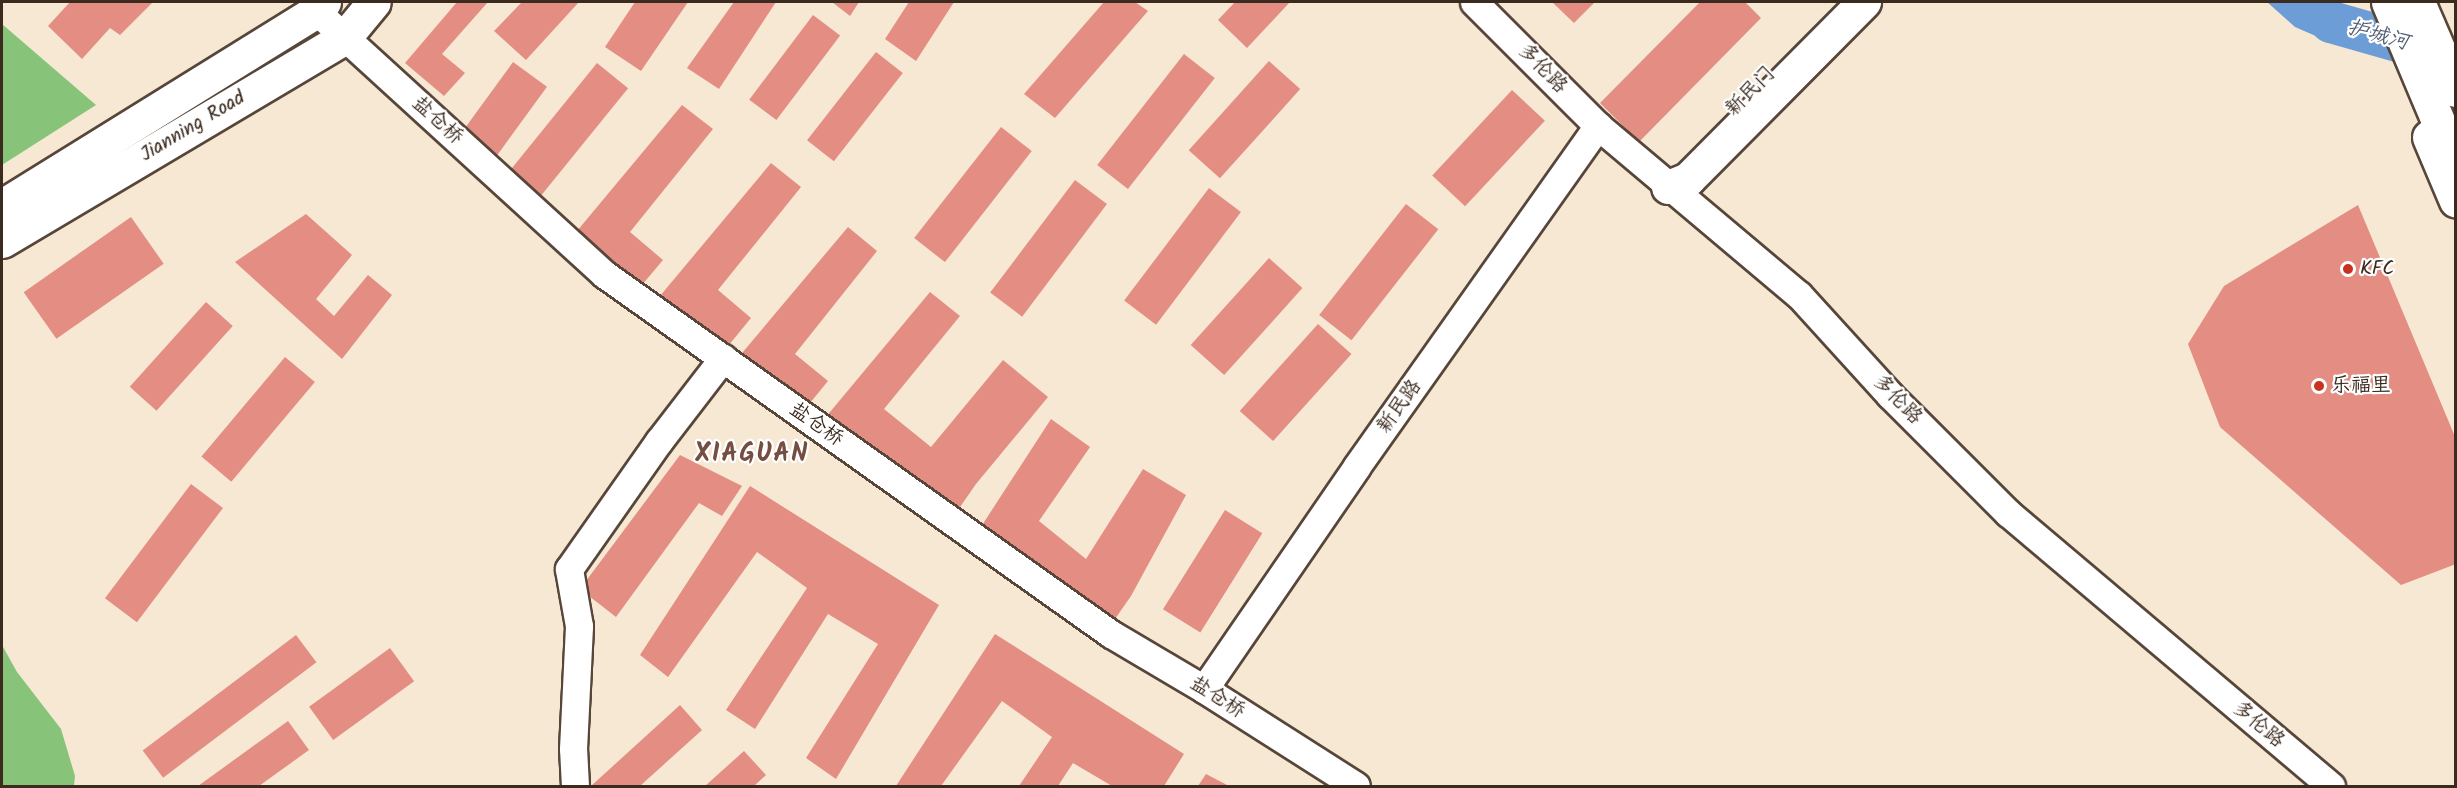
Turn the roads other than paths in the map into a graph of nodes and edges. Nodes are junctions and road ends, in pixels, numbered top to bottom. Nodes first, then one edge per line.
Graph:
1 (374, 2) edge
2 (1474, 2) edge
3 (1840, 2) edge
4 (1864, 2) edge
5 (2374, 2) edge
6 (2388, 2) edge
7 (2405, 2) edge
8 (2418, 2) edge
9 (320, 6) edge
10 (345, 37) junction
11 (2456, 90) edge
12 (2456, 123) edge
13 (1598, 126) junction
14 (2456, 164) edge
15 (1668, 187) junction
16 (2456, 201) edge
17 (2, 206) edge
18 (2, 241) edge
19 (723, 358) junction
20 (1204, 689) junction
21 (575, 786) edge
22 (1356, 786) edge
23 (2331, 786) edge

1 - 10 main road, Jianning Road
2 - 13 street, 多伦路
3 - 15 main road, 新民门
4 - 15 main road
5 - 16 main road
6 - 14 main road
7 - 12 main road
8 - 11 main road
9 - 10 street, 盐仓桥
9 - 17 main road, Jianning Road
10 - 18 main road, Jianning Road
10 - 19 street, 盐仓桥
13 - 15 street, 多伦路
13 - 20 street, 新民路
15 - 23 street, 多伦路
19 - 20 street, 盐仓桥
19 - 21 street
20 - 22 street, 盐仓桥

